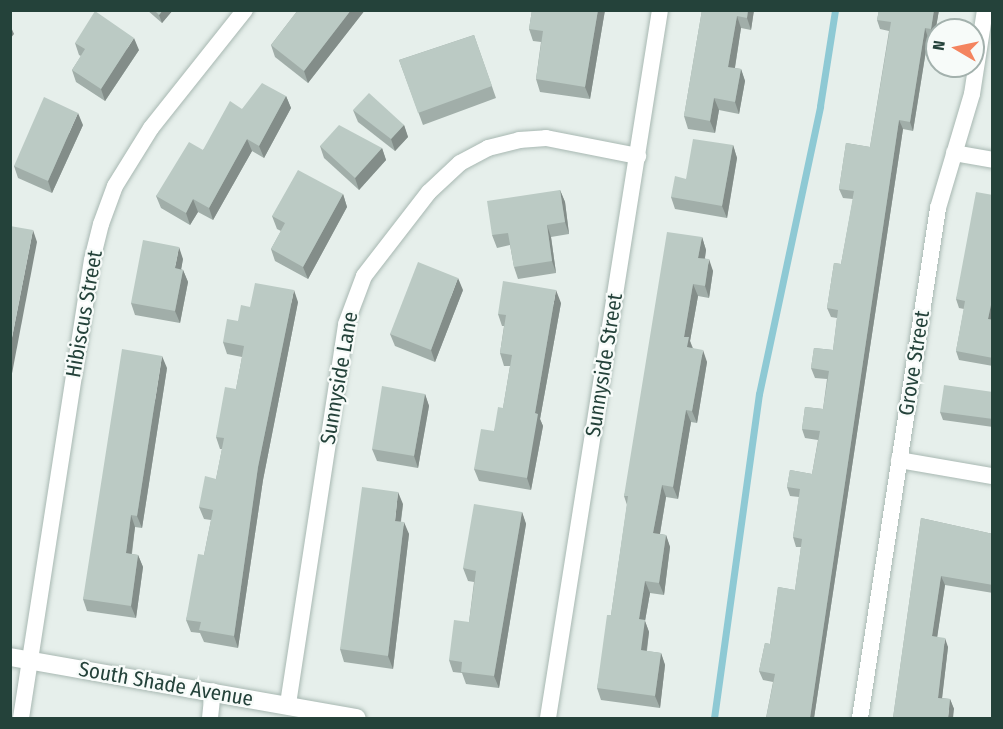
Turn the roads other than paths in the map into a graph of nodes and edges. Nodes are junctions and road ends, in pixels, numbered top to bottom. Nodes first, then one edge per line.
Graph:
1 (244, 10) edge
2 (660, 10) edge
3 (985, 10) edge
4 (954, 153) junction
5 (638, 156) junction
6 (993, 160) edge
7 (899, 460) junction
8 (993, 476) edge
9 (10, 657) edge
10 (30, 660) junction
11 (213, 691) junction
12 (288, 704) junction
13 (21, 718) edge
14 (210, 718) edge
15 (357, 718) edge
16 (548, 718) edge
17 (860, 718) edge

1 - 10 street, Hibiscus Street
2 - 5 street, Sunnyside Street
3 - 4 street, Grove Street
4 - 6 street
4 - 7 street, Grove Street
5 - 12 street, Sunnyside Lane
5 - 16 street, Sunnyside Street
7 - 8 street
7 - 17 street, Grove Street
9 - 10 street, South Shade Avenue
10 - 11 street, South Shade Avenue
10 - 13 street, Hibiscus Street
11 - 12 street, South Shade Avenue
11 - 14 street
12 - 15 street, South Shade Avenue

